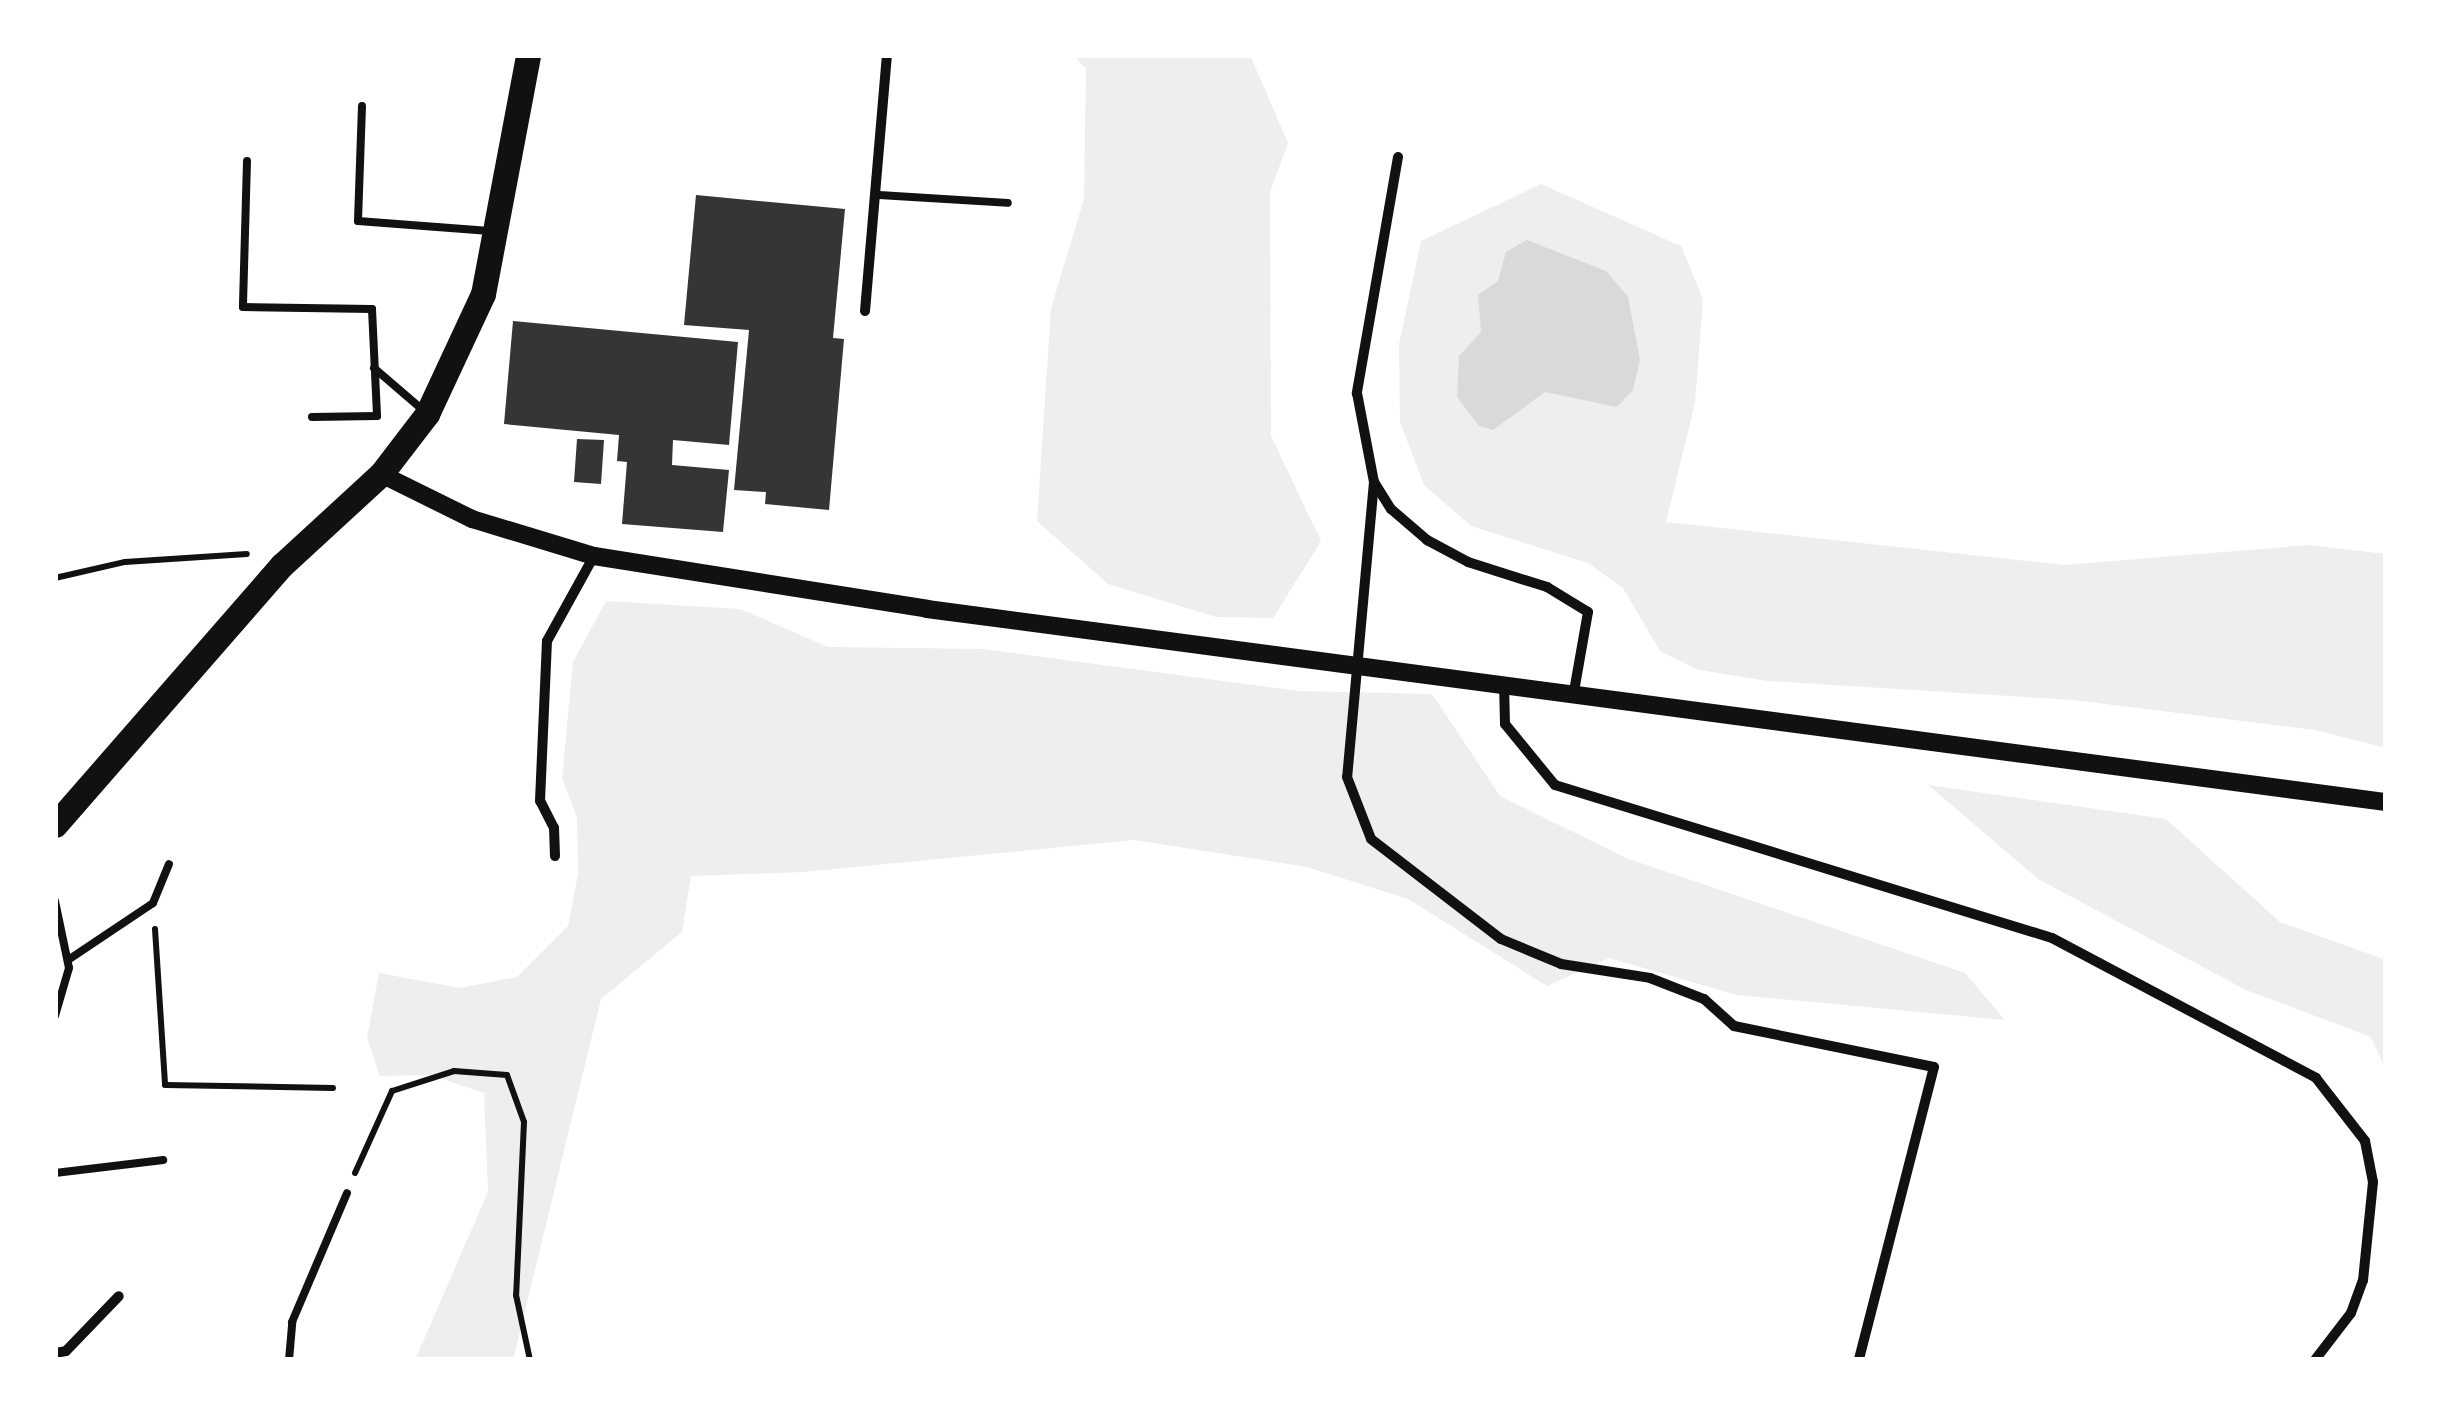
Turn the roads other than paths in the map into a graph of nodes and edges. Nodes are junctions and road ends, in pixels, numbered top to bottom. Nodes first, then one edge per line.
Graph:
1 (528, 55) edge
2 (887, 55) edge
3 (362, 106) dead end
4 (1398, 157) dead end
5 (247, 160) dead end
6 (879, 195) junction
7 (1008, 204) dead end
8 (495, 231) junction
9 (865, 312) dead end
10 (374, 368) junction
11 (427, 414) junction
12 (312, 417) dead end
13 (380, 474) junction
14 (1374, 482) junction
15 (594, 556) junction
16 (1504, 682) junction
17 (1574, 690) junction
18 (2386, 802) edge
19 (55, 825) edge
20 (555, 856) dead end
21 (169, 864) dead end
22 (55, 902) edge
23 (68, 960) junction
24 (55, 1016) edge
25 (163, 1160) dead end
26 (55, 1172) edge
27 (347, 1192) road end
28 (120, 1296) dead end
29 (55, 1353) edge
30 (290, 1360) edge
31 (1859, 1360) edge
32 (2315, 1360) edge

1 - 8 main road
2 - 6 street
3 - 8 lane
4 - 14 street
5 - 10 lane
6 - 7 lane
6 - 9 street
8 - 11 main road
10 - 11 lane
10 - 12 lane
11 - 13 main road
13 - 15 street
13 - 19 main road
14 - 17 street
14 - 31 street
15 - 16 street
15 - 20 street
16 - 17 street
16 - 32 street
17 - 18 street
21 - 23 lane
22 - 23 lane
23 - 24 lane
25 - 26 lane
27 - 30 lane
28 - 29 street

